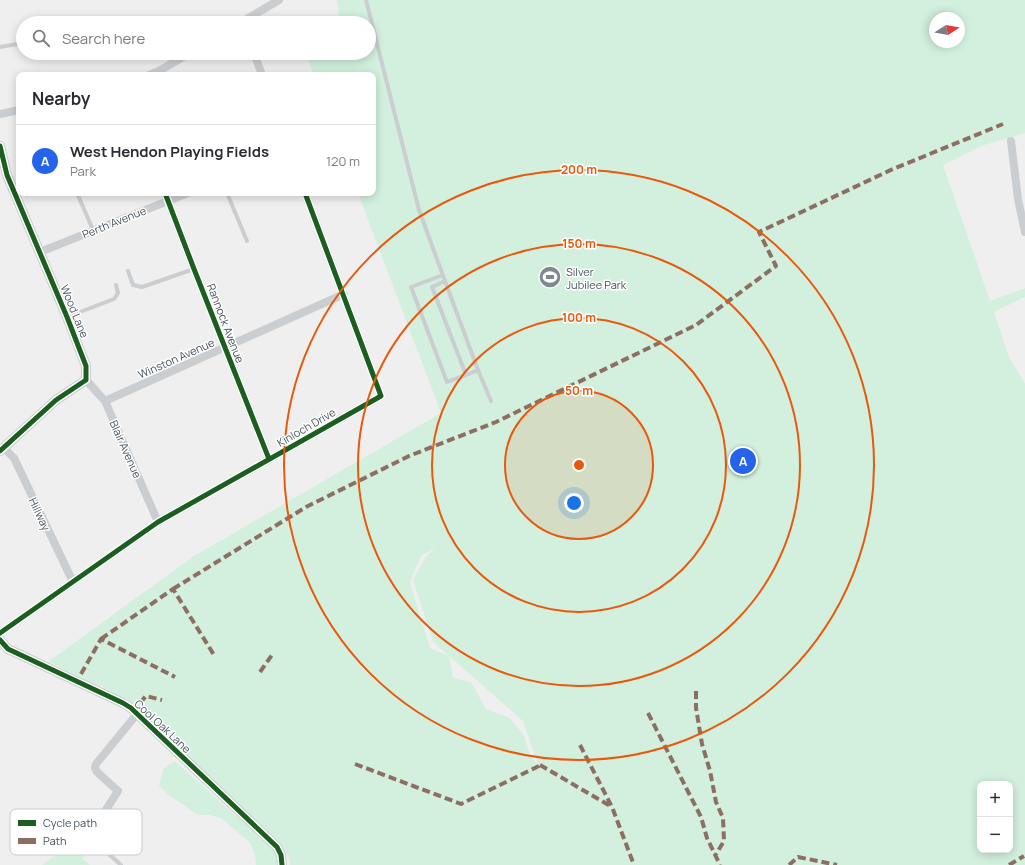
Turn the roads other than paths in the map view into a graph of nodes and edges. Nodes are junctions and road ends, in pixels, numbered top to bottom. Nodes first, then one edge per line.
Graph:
1 (279, 0) edge
2 (366, 0) edge
3 (253, 16) edge
4 (370, 16) edge
5 (376, 40) edge
6 (16, 44) edge
7 (0, 47) edge
8 (178, 60) edge
9 (257, 60) edge
10 (156, 72) edge
11 (261, 72) edge
12 (16, 111) edge
13 (0, 114) edge
14 (1011, 141) dead end
15 (0, 146) edge
16 (3, 176) edge
17 (78, 196) edge
18 (228, 196) edge
19 (306, 196) edge
20 (167, 197) edge
21 (1022, 199) edge
22 (93, 230) junction
23 (1025, 232) edge
24 (247, 241) dead end
25 (40, 252) junction
26 (194, 269) junction
27 (128, 271) dead end
28 (443, 275) junction
29 (445, 281) junction
30 (116, 285) dead end
31 (344, 294) junction
32 (67, 317) junction
33 (224, 347) junction
34 (478, 370) junction
35 (466, 375) junction
36 (86, 380) junction
37 (104, 401) junction
38 (491, 401) dead end
39 (2, 450) edge
40 (269, 459) junction
41 (158, 522) junction
42 (73, 582) junction
43 (0, 633) edge
44 (0, 640) edge
45 (137, 714) junction
46 (106, 809) edge
47 (110, 855) edge
48 (121, 865) edge
49 (282, 865) edge

1 - 3 street
2 - 4 lane
5 - 28 lane
6 - 7 lane
8 - 10 street
9 - 11 street
12 - 13 street
14 - 21 street
15 - 16 street, Wood Lane
16 - 25 street, Wood Lane
17 - 22 lane
18 - 24 lane
19 - 31 street, Kinloch Drive
20 - 22 street, Perth Avenue
20 - 26 street, Rannock Avenue
21 - 23 street
22 - 25 street, Perth Avenue
25 - 32 street, Wood Lane
26 - 27 lane
26 - 33 street, Rannock Avenue
28 - 29 lane
28 - 35 lane
29 - 34 lane
29 - 35 lane
30 - 32 lane
31 - 33 street, Winston Avenue
31 - 40 street, Kinloch Drive
32 - 36 street, Wood Lane
33 - 37 street, Winston Avenue
33 - 40 street, Rannock Avenue
34 - 35 lane
34 - 38 lane
36 - 37 street, Blair Avenue
36 - 39 street
37 - 41 street, Blair Avenue
39 - 42 street, Hillway
40 - 41 street, Kinloch Drive
41 - 42 street, Kinloch Drive
42 - 43 street, Kinloch Drive
44 - 45 street, Cool Oak Lane
45 - 46 street
45 - 49 street, Cool Oak Lane
47 - 48 lane

